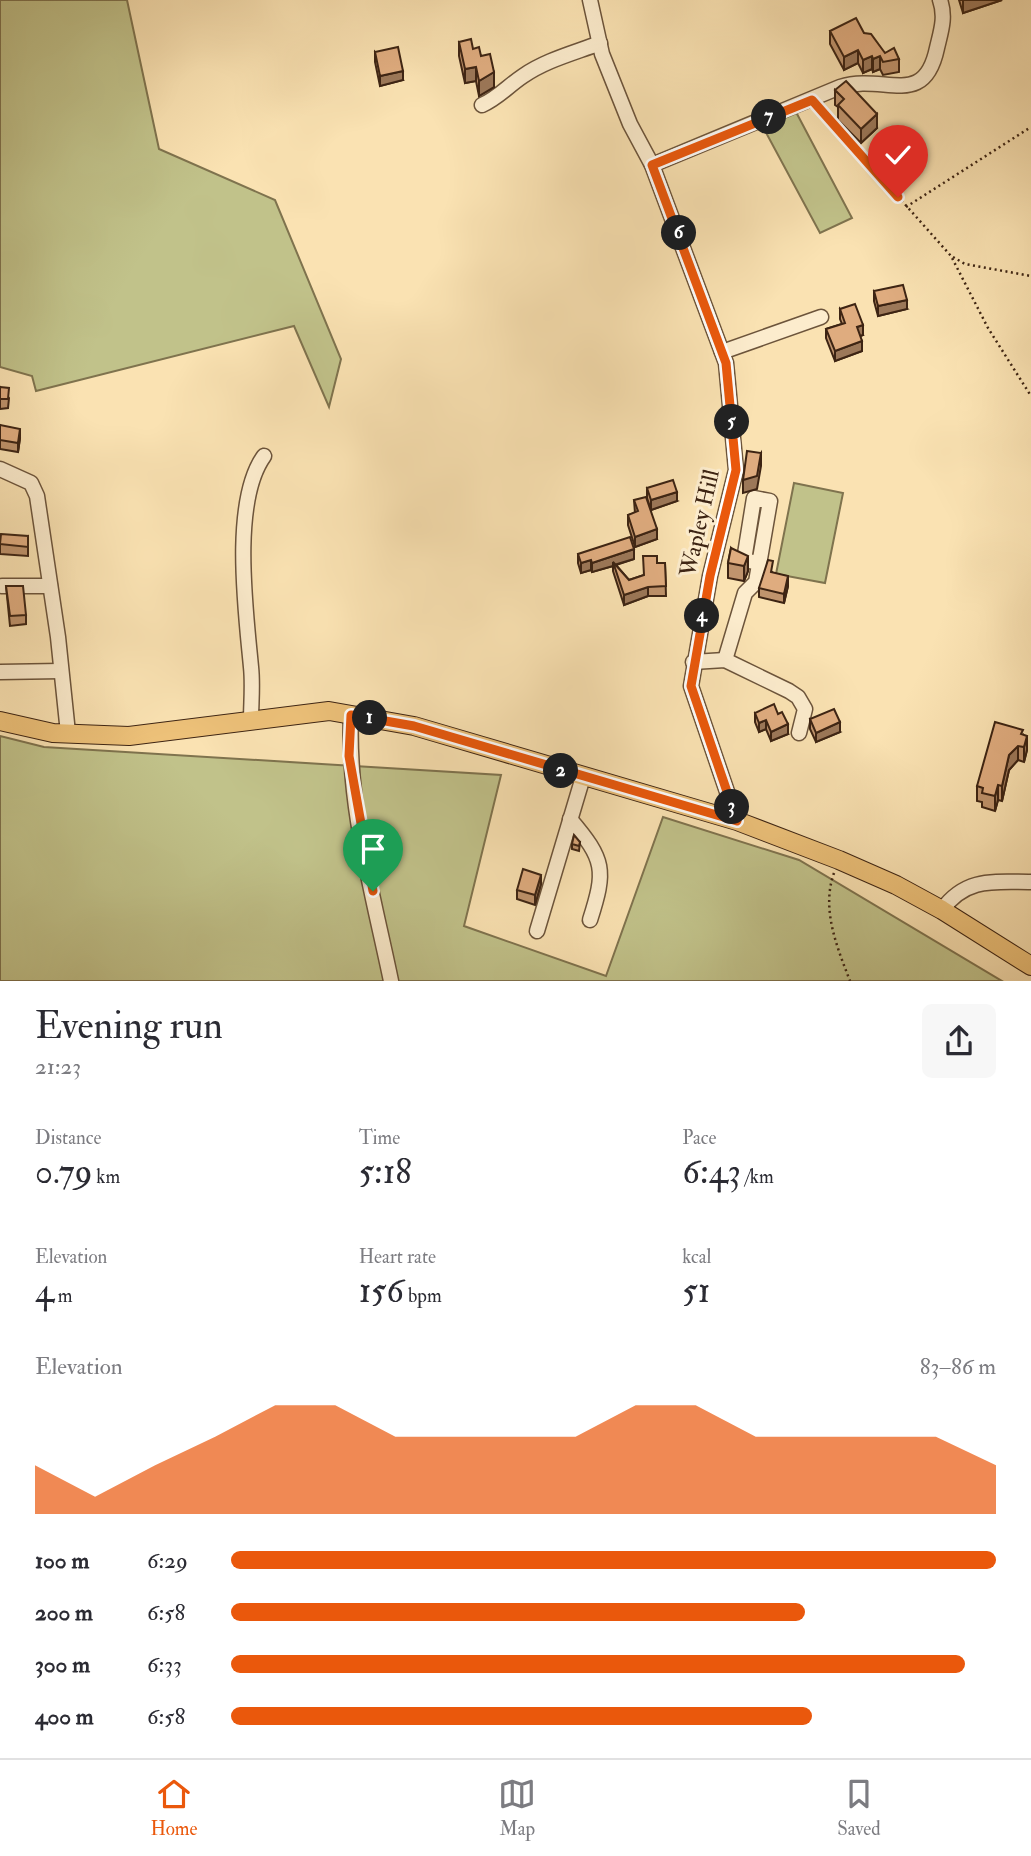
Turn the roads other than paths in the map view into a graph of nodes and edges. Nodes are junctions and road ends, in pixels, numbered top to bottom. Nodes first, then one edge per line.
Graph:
1 (590, 0) edge
2 (946, 3) edge
3 (600, 43) junction
4 (482, 105) dead end
5 (652, 165) junction
6 (821, 317) dead end
7 (722, 352) junction
8 (264, 456) dead end
9 (0, 469) edge
10 (760, 563) dead end
11 (2, 586) edge
12 (50, 586) junction
13 (725, 660) junction
14 (693, 662) junction
15 (61, 671) junction
16 (0, 672) edge
17 (351, 715) junction
18 (0, 721) edge
19 (251, 721) junction
20 (68, 733) junction
21 (799, 733) dead end
22 (583, 778) junction
23 (570, 819) junction
24 (737, 821) junction
25 (1031, 882) edge
26 (942, 910) junction
27 (590, 920) dead end
28 (537, 931) dead end
29 (1031, 967) edge
30 (391, 981) edge

1 - 3 street, Wapley Hill
2 - 5 street
3 - 4 street
3 - 5 street, Wapley Hill
5 - 7 street, Wapley Hill
6 - 7 street
7 - 14 street, Wapley Hill
8 - 19 street
9 - 12 street
10 - 13 street
11 - 12 street
12 - 15 street
13 - 14 street
13 - 21 street
14 - 24 street, Wapley Hill
15 - 16 street
15 - 20 street
17 - 19 main road
17 - 22 main road
17 - 30 street
18 - 20 main road
19 - 20 main road
22 - 23 street
22 - 24 main road
23 - 27 street
23 - 28 street
24 - 26 main road
25 - 26 street
26 - 29 main road

